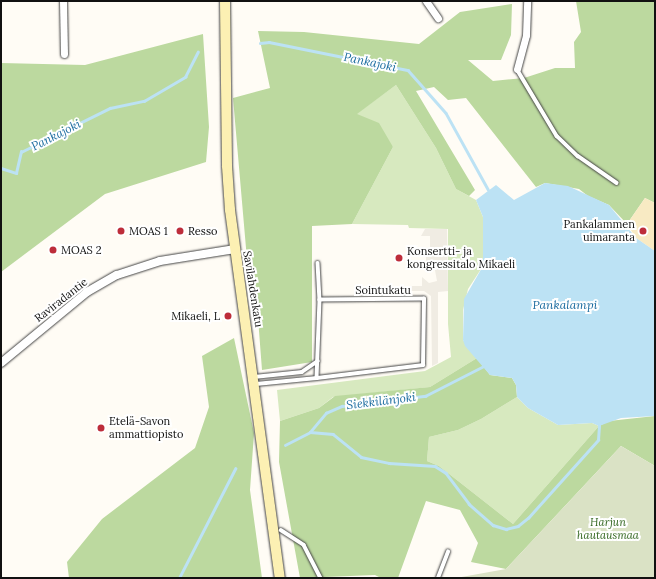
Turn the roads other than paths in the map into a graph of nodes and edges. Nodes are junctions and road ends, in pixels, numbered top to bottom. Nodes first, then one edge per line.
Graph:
1 (63, 1) edge
2 (225, 1) edge
3 (426, 1) edge
4 (527, 1) edge
5 (438, 18) dead end
6 (64, 54) dead end
7 (517, 69) joint
8 (617, 183) dead end
9 (235, 249) junction
10 (318, 263) dead end
11 (320, 300) junction
12 (318, 361) junction
13 (1, 363) edge
14 (318, 378) junction
15 (255, 381) junction
16 (282, 530) dead end
17 (448, 552) dead end
18 (280, 578) edge
19 (321, 578) edge
20 (438, 578) edge

1 - 6 street
2 - 9 main road, Savilahdenkatu
3 - 5 street
4 - 7 street
7 - 8 lane
9 - 13 street, Raviradantie
9 - 15 main road, Savilahdenkatu
10 - 11 lane
11 - 12 lane
11 - 14 lane, Sointukatu
12 - 14 lane
12 - 15 lane
14 - 15 lane, Sointukatu
15 - 18 main road, Savilahdenkatu
16 - 19 lane
17 - 20 lane

